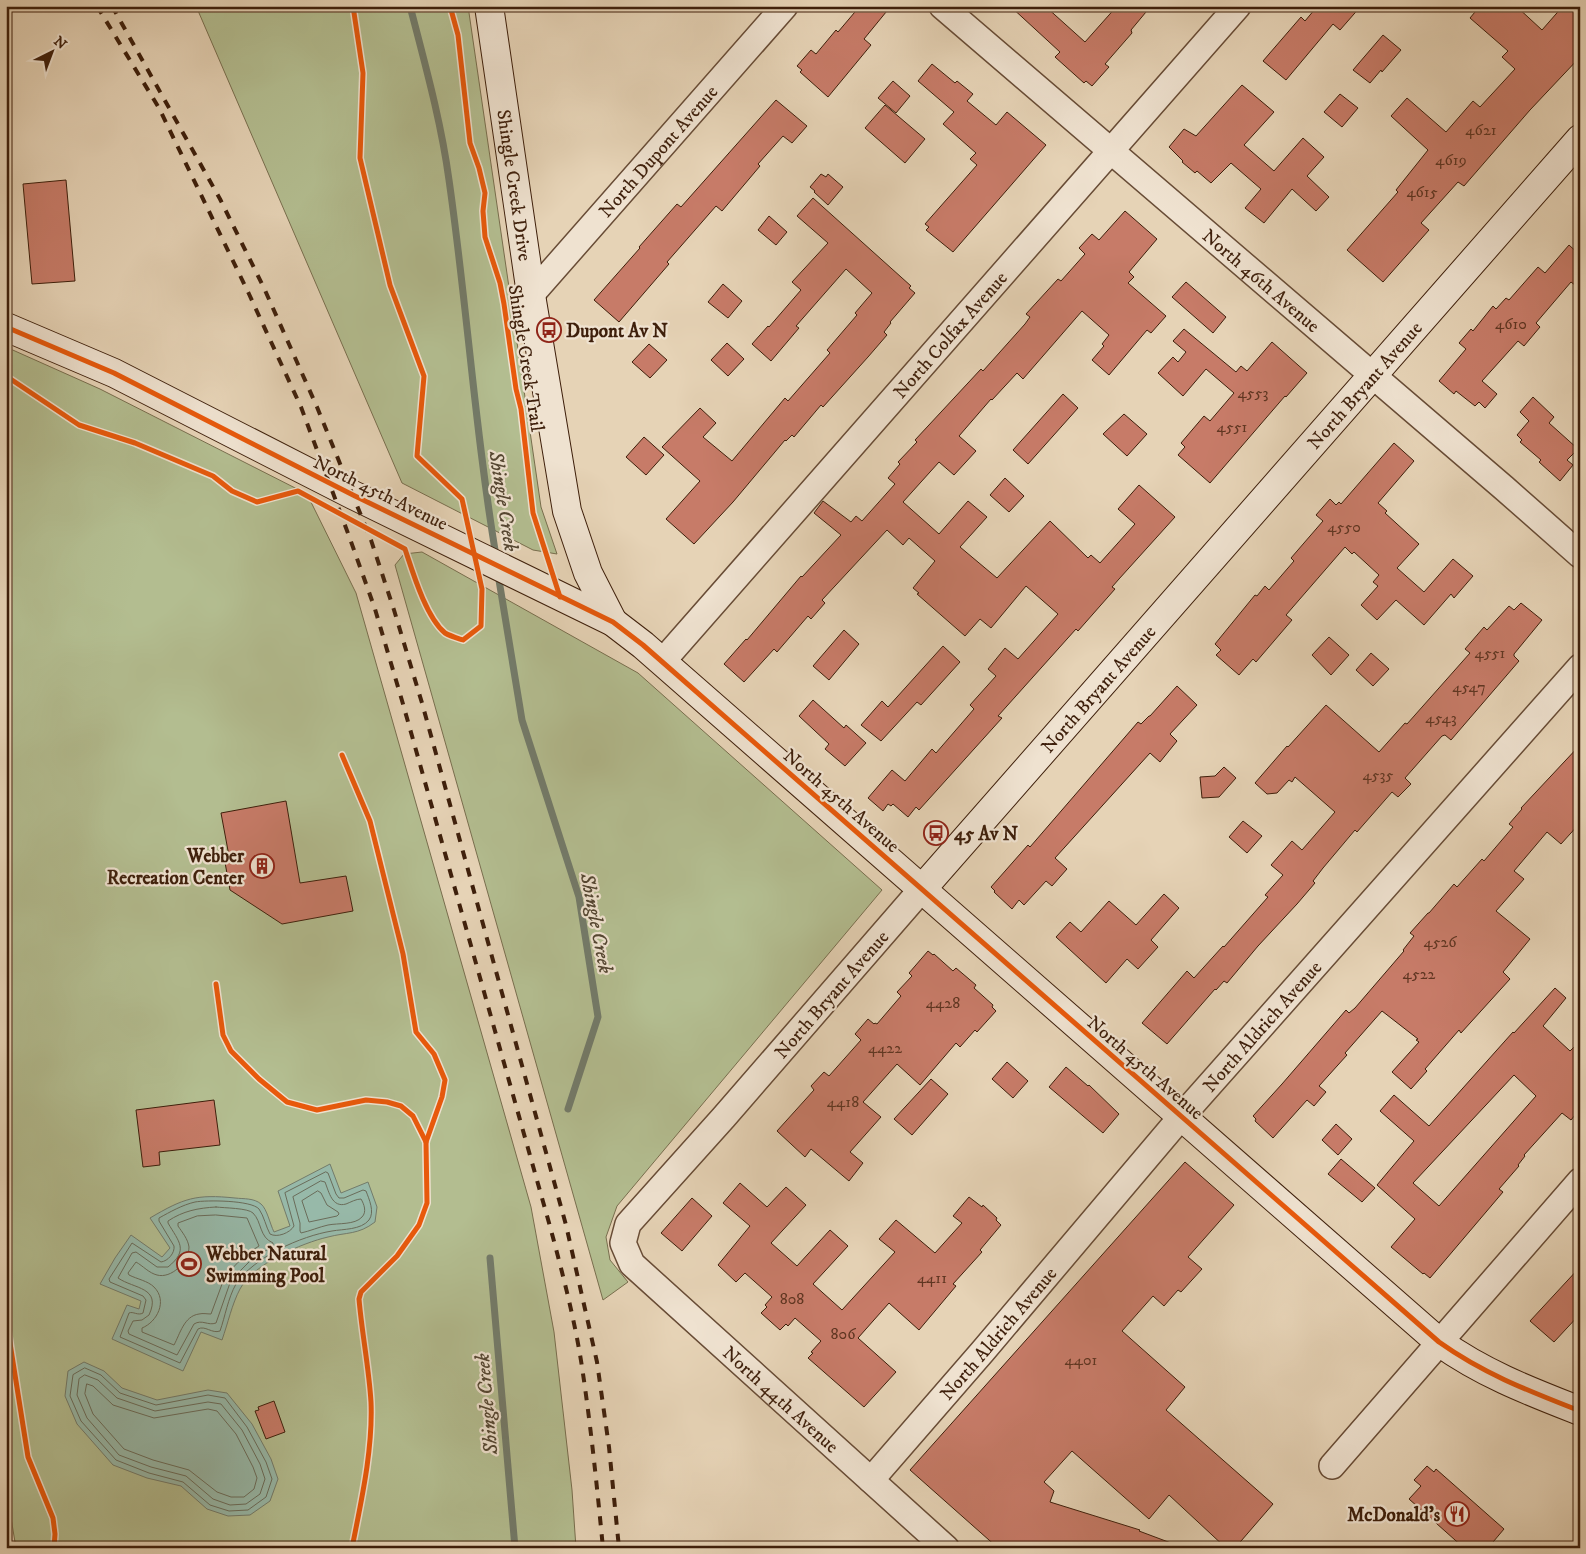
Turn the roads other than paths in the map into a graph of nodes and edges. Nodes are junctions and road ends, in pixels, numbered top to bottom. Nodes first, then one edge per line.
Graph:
1 (488, 6) edge
2 (785, 6) edge
3 (942, 6) edge
4 (1238, 6) edge
5 (1580, 139) edge
6 (1111, 153) junction
7 (531, 295) junction
8 (6, 328) edge
9 (1372, 375) junction
10 (1580, 556) edge
11 (613, 622) junction
12 (662, 662) junction
13 (1580, 666) edge
14 (921, 890) junction
15 (1181, 1117) junction
16 (1580, 1181) edge
17 (623, 1243) joint
18 (1439, 1342) junction
19 (1580, 1411) edge
20 (1332, 1466) dead end
21 (871, 1480) junction
22 (946, 1548) edge

1 - 7 street, Shingle Creek Drive
2 - 7 street, North Dupont Avenue
3 - 6 street, North 46th Avenue
4 - 6 street, North Colfax Avenue
5 - 9 street, North Bryant Avenue
6 - 9 street, North 46th Avenue
6 - 12 street, North Colfax Avenue
7 - 11 street, Shingle Creek Drive
8 - 11 street, North 45th Avenue
9 - 10 street, North 46th Avenue
9 - 14 street, North Bryant Avenue
11 - 12 street, North 45th Avenue
12 - 14 street, North 45th Avenue
13 - 15 street, North Aldrich Avenue
14 - 15 street, North 45th Avenue
14 - 17 street, North Bryant Avenue
15 - 18 street, North 45th Avenue
15 - 21 street, North Aldrich Avenue
16 - 18 street
17 - 21 street, North 44th Avenue
18 - 19 street, North 45th Avenue
18 - 20 street
21 - 22 street, North 44th Avenue

